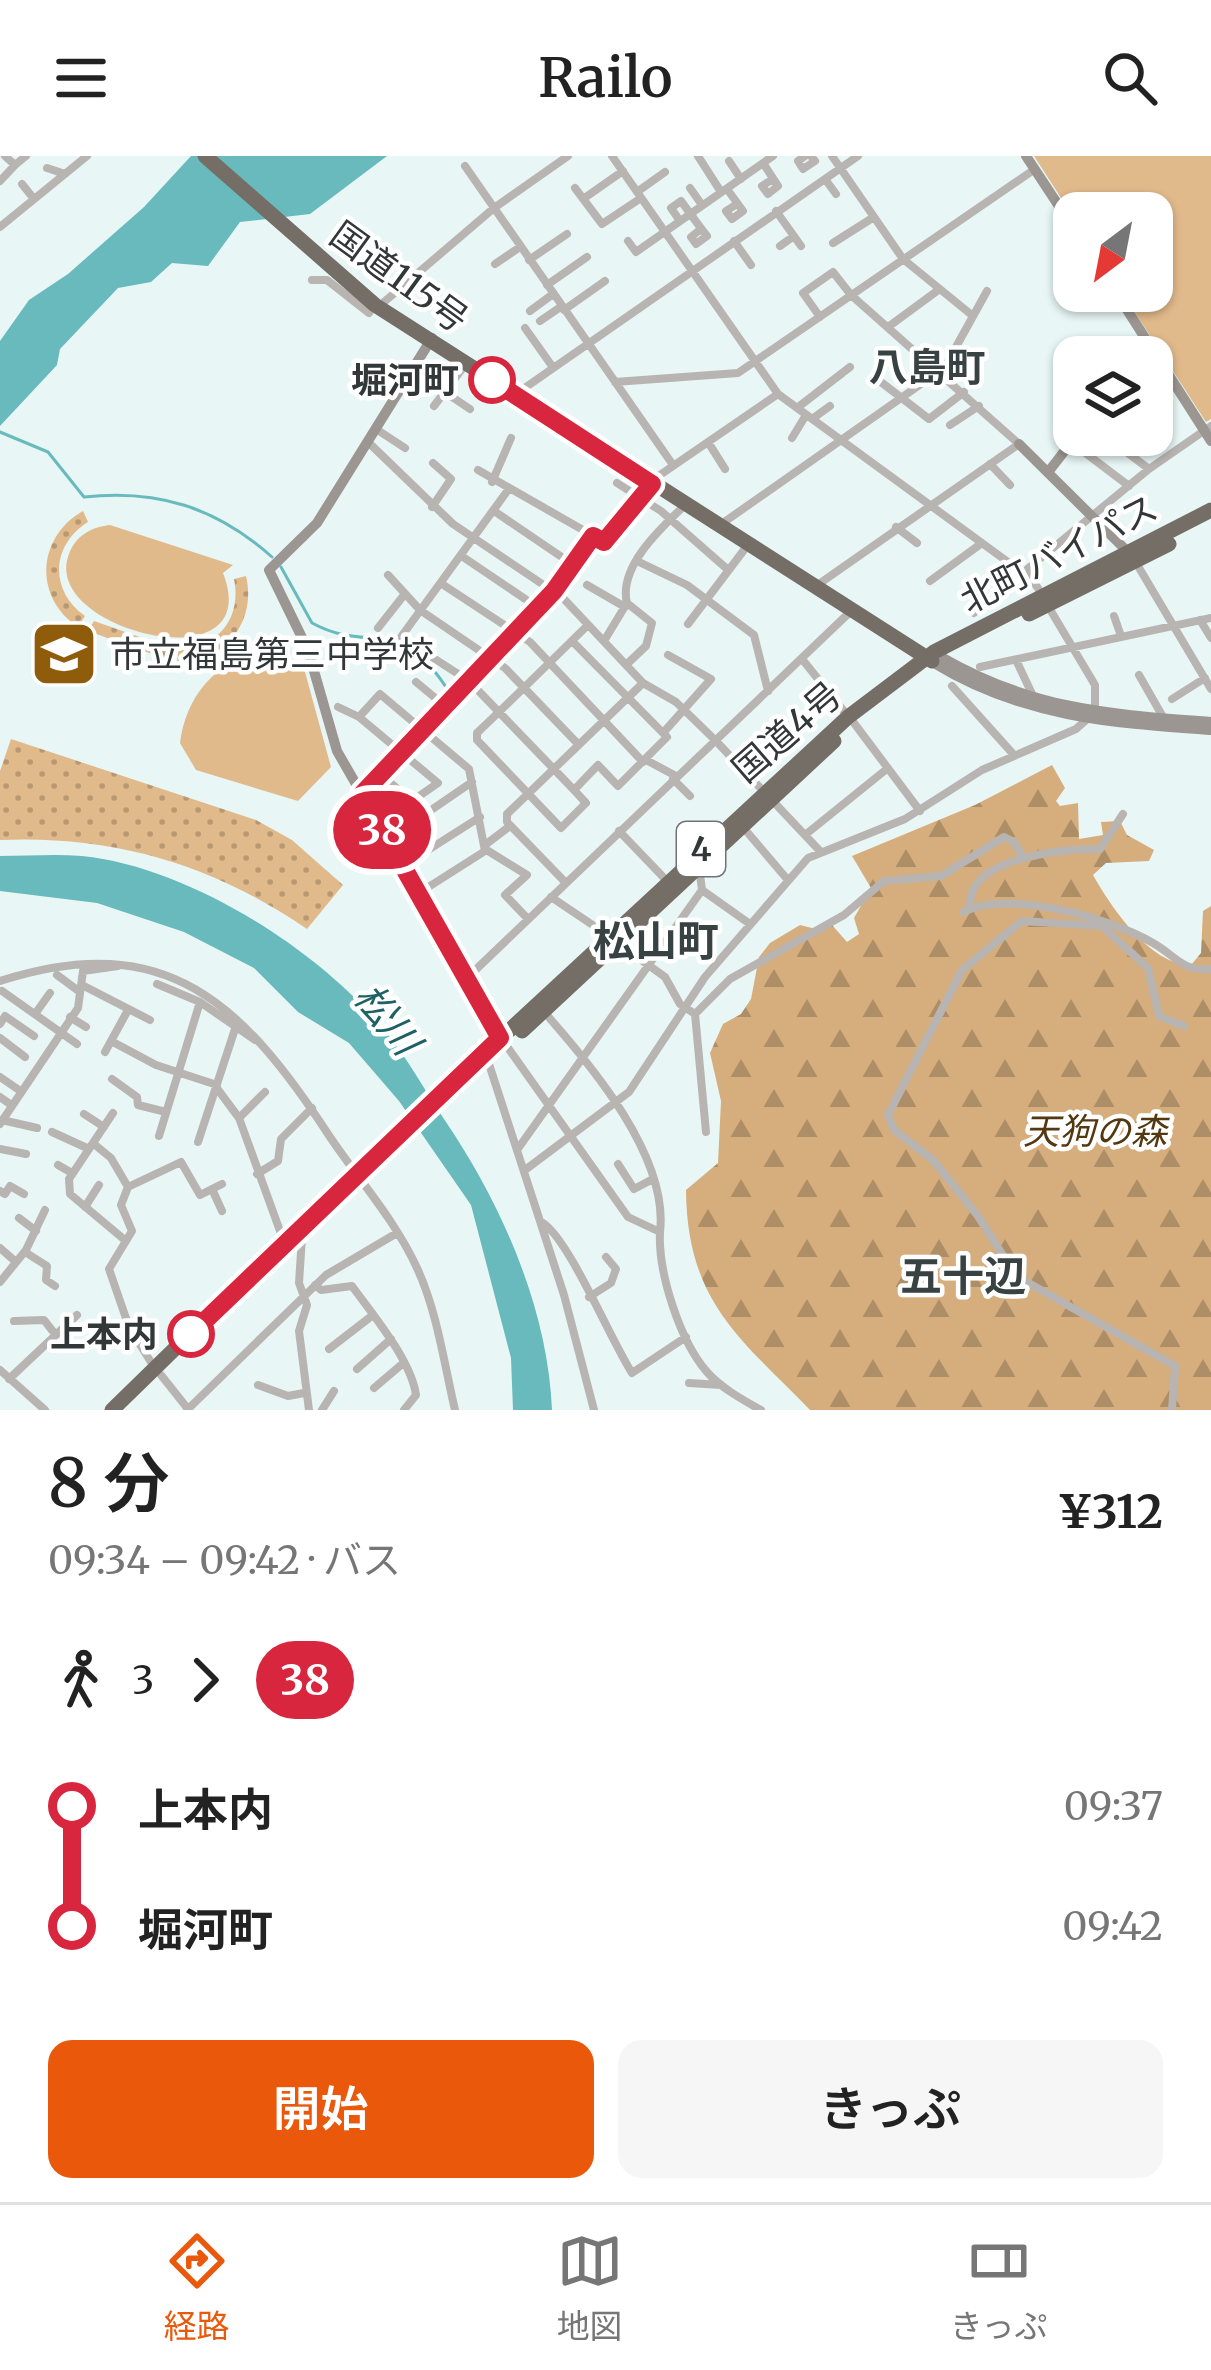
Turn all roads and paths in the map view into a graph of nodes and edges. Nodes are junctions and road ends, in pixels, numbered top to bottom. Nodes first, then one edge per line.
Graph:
1 (5, 156) edge
2 (26, 156) edge
3 (88, 156) edge
4 (205, 156) edge
5 (215, 156) edge
6 (568, 156) edge
7 (612, 156) edge
8 (698, 156) edge
9 (773, 156) edge
10 (832, 156) edge
11 (858, 156) edge
12 (1026, 156) edge
13 (729, 161) dead end
14 (763, 163) junction
15 (15, 164) junction
16 (465, 166) dead end
17 (47, 168) dead end
18 (840, 168) junction
19 (1035, 169) junction
20 (623, 171) junction
21 (664, 172) dead end
22 (65, 174) junction
23 (741, 179) junction
24 (773, 179) dead end
25 (825, 179) junction
26 (0, 181) edge
27 (22, 184) dead end
28 (575, 188) dead end
29 (690, 188) dead end
30 (724, 190) junction
31 (836, 194) dead end
32 (639, 195) junction
33 (1053, 197) edge
34 (34, 199) junction
35 (583, 199) junction
36 (737, 204) dead end
37 (702, 205) junction
38 (494, 208) junction
39 (776, 211) junction
40 (691, 214) junction
41 (874, 217) junction
42 (680, 221) junction
43 (0, 227) edge
44 (701, 229) dead end
45 (544, 230) dead end
46 (664, 232) junction
47 (566, 234) dead end
48 (794, 236) junction
49 (734, 241) junction
50 (628, 242) dead end
51 (553, 243) junction
52 (833, 243) dead end
53 (780, 246) dead end
54 (801, 246) dead end
55 (520, 247) junction
56 (587, 257) dead end
57 (903, 259) junction
58 (326, 260) junction
59 (530, 260) junction
60 (495, 264) dead end
61 (751, 265) dead end
62 (692, 270) junction
63 (312, 280) dead end
64 (605, 281) dead end
65 (547, 285) junction
66 (937, 291) junction
67 (987, 291) dead end
68 (554, 294) junction
69 (851, 296) junction
70 (380, 303) junction
71 (563, 308) junction
72 (530, 311) dead end
73 (825, 313) junction
74 (973, 316) junction
75 (836, 320) dead end
76 (540, 321) dead end
77 (888, 327) junction
78 (525, 328) dead end
79 (432, 338) junction
80 (586, 341) junction
81 (755, 362) junction
82 (466, 364) junction
83 (552, 366) junction
84 (850, 367) dead end
85 (940, 373) junction
86 (877, 379) dead end
87 (1173, 379) edge
88 (615, 382) junction
89 (443, 392) junction
90 (518, 392) junction
91 (964, 392) junction
92 (778, 394) junction
93 (900, 396) junction
94 (434, 406) dead end
95 (830, 406) dead end
96 (979, 406) junction
97 (797, 408) junction
98 (470, 409) dead end
99 (651, 410) dead end
100 (637, 414) junction
101 (809, 417) junction
102 (950, 425) dead end
103 (375, 428) junction
104 (1209, 432) edge
105 (511, 437) dead end
106 (792, 438) dead end
107 (840, 440) junction
108 (367, 441) junction
109 (708, 442) junction
110 (1019, 444) junction
111 (405, 448) dead end
112 (1060, 456) edge
113 (1095, 456) edge
114 (1132, 456) edge
115 (433, 463) dead end
116 (990, 464) junction
117 (673, 465) junction
118 (725, 469) dead end
119 (1149, 469) junction
120 (478, 470) dead end
121 (1048, 471) junction
122 (655, 480) junction
123 (492, 482) junction
124 (617, 483) dead end
125 (1010, 484) dead end
126 (1129, 486) junction
127 (508, 490) junction
128 (639, 500) junction
129 (685, 505) junction
130 (929, 505) junction
131 (433, 507) junction
132 (1211, 510) edge
133 (494, 511) junction
134 (1094, 516) junction
135 (668, 520) junction
136 (1211, 521) edge
137 (721, 523) junction
138 (896, 527) junction
139 (593, 536) junction
140 (475, 538) junction
141 (982, 543) junction
142 (748, 544) junction
143 (917, 544) dead end
144 (463, 556) junction
145 (1132, 557) junction
146 (639, 562) junction
147 (572, 564) junction
148 (436, 566) dead end
149 (726, 568) junction
150 (1025, 572) junction
151 (388, 575) dead end
152 (444, 581) junction
153 (930, 581) dead end
154 (818, 584) junction
155 (587, 586) dead end
156 (554, 591) junction
157 (404, 596) junction
158 (704, 599) junction
159 (1045, 600) junction
160 (626, 605) junction
161 (537, 608) junction
162 (420, 610) junction
163 (851, 610) junction
164 (974, 613) dead end
165 (1114, 616) dead end
166 (1211, 617) edge
167 (1200, 620) junction
168 (688, 624) dead end
169 (588, 625) junction
170 (1173, 625) junction
171 (378, 628) dead end
172 (514, 632) junction
173 (1121, 636) junction
174 (1211, 638) edge
175 (572, 640) junction
176 (604, 641) junction
177 (1072, 647) junction
178 (668, 655) dead end
179 (491, 657) junction
180 (934, 658) junction
181 (802, 659) junction
182 (1016, 660) junction
183 (549, 663) junction
184 (627, 664) junction
185 (980, 668) dead end
186 (1138, 675) dead end
187 (1205, 678) junction
188 (469, 681) junction
189 (416, 682) dead end
190 (643, 683) junction
191 (952, 686) dead end
192 (525, 688) junction
193 (1211, 689) edge
194 (768, 691) junction
195 (627, 698) junction
196 (1172, 698) dead end
197 (1035, 700) junction
198 (447, 704) junction
199 (338, 707) dead end
200 (684, 710) junction
201 (458, 712) dead end
202 (499, 712) junction
203 (1090, 716) junction
204 (359, 717) junction
205 (1164, 718) junction
206 (851, 720) junction
207 (603, 722) junction
208 (1211, 726) edge
209 (423, 729) junction
210 (663, 733) junction
211 (716, 740) junction
212 (578, 744) junction
213 (402, 752) junction
214 (1014, 755) junction
215 (644, 760) junction
216 (554, 768) junction
217 (888, 768) junction
218 (380, 775) junction
219 (675, 777) junction
220 (472, 782) junction
221 (574, 790) junction
222 (362, 794) junction
223 (528, 794) junction
224 (767, 795) junction
225 (689, 796) dead end
226 (920, 811) junction
227 (1123, 814) dead end
228 (480, 817) junction
229 (510, 826) junction
230 (742, 826) junction
231 (620, 831) junction
232 (805, 835) junction
233 (485, 847) junction
234 (820, 850) junction
235 (422, 854) junction
236 (1022, 856) junction
237 (403, 866) junction
238 (699, 866) junction
239 (787, 879) junction
240 (668, 880) junction
241 (566, 883) junction
242 (702, 890) junction
243 (418, 893) junction
244 (551, 897) junction
245 (528, 919) junction
246 (749, 924) junction
247 (1102, 926) junction
248 (613, 940) junction
249 (129, 964) junction
250 (650, 965) junction
251 (1211, 969) edge
252 (57, 975) dead end
253 (468, 977) junction
254 (2, 983) edge
255 (157, 984) dead end
256 (81, 989) junction
257 (122, 990) dead end
258 (50, 993) dead end
259 (115, 1001) junction
260 (200, 1002) junction
261 (685, 1008) junction
262 (128, 1010) junction
263 (544, 1012) junction
264 (35, 1014) junction
265 (695, 1014) junction
266 (70, 1018) junction
267 (150, 1021) dead end
268 (0, 1024) edge
269 (1184, 1026) dead end
270 (86, 1027) dead end
271 (235, 1029) junction
272 (59, 1032) junction
273 (34, 1036) dead end
274 (0, 1038) edge
275 (111, 1041) junction
276 (503, 1042) junction
277 (262, 1043) junction
278 (77, 1044) dead end
279 (105, 1052) dead end
280 (136, 1054) junction
281 (25, 1057) dead end
282 (584, 1057) junction
283 (483, 1061) junction
284 (129, 1067) dead end
285 (179, 1072) junction
286 (0, 1077) edge
287 (112, 1079) dead end
288 (30, 1081) junction
289 (42, 1084) dead end
290 (217, 1086) junction
291 (20, 1090) junction
292 (265, 1092) dead end
293 (0, 1096) edge
294 (619, 1101) junction
295 (10, 1104) junction
296 (549, 1107) junction
297 (312, 1108) junction
298 (166, 1112) junction
299 (112, 1113) dead end
300 (84, 1114) dead end
301 (239, 1118) junction
302 (1, 1120) edge
303 (104, 1126) junction
304 (37, 1128) dead end
305 (52, 1132) dead end
306 (706, 1132) dead end
307 (571, 1135) junction
308 (158, 1136) dead end
309 (198, 1142) dead end
310 (90, 1146) junction
311 (0, 1149) edge
312 (517, 1150) junction
313 (26, 1154) dead end
314 (618, 1164) dead end
315 (58, 1165) dead end
316 (525, 1170) junction
317 (72, 1173) junction
318 (257, 1174) junction
319 (360, 1175) junction
320 (651, 1180) junction
321 (99, 1185) dead end
322 (128, 1187) junction
323 (0, 1191) edge
324 (24, 1194) dead end
325 (86, 1207) junction
326 (45, 1210) dead end
327 (222, 1211) dead end
328 (19, 1218) dead end
329 (542, 1222) junction
330 (36, 1231) junction
331 (660, 1232) junction
332 (397, 1233) junction
333 (302, 1238) junction
334 (126, 1241) junction
335 (284, 1244) junction
336 (0, 1248) edge
337 (26, 1252) junction
338 (677, 1254) dead end
339 (661, 1256) junction
340 (606, 1257) dead end
341 (16, 1262) junction
342 (0, 1282) edge
343 (315, 1285) junction
344 (56, 1286) dead end
345 (304, 1297) junction
346 (589, 1297) junction
347 (77, 1315) dead end
348 (373, 1316) junction
349 (14, 1321) dead end
350 (55, 1334) junction
351 (686, 1337) junction
352 (391, 1339) junction
353 (329, 1349) dead end
354 (401, 1365) junction
355 (357, 1369) dead end
356 (0, 1370) edge
357 (158, 1372) junction
358 (9, 1379) junction
359 (688, 1383) dead end
360 (258, 1385) dead end
361 (723, 1385) junction
362 (374, 1388) dead end
363 (334, 1391) dead end
364 (304, 1393) junction
365 (45, 1410) edge
366 (112, 1410) edge
367 (125, 1410) edge
368 (188, 1410) edge
369 (308, 1410) edge
370 (321, 1410) edge
371 (404, 1410) edge
372 (454, 1410) edge
373 (594, 1410) edge
374 (761, 1410) edge
375 (1172, 1410) edge

1 - 15 street
2 - 15 street
3 - 22 street
4 - 58 highway, 国道115号
5 - 58 highway, 国道115号
6 - 38 street
7 - 20 street
8 - 30 street
9 - 14 street
10 - 18 street
11 - 18 street
12 - 19 street
13 - 23 street
14 - 23 street
14 - 24 street
15 - 26 street
16 - 38 street
17 - 22 street
18 - 25 street
18 - 41 street
19 - 33 street
19 - 57 street
20 - 32 street
20 - 35 street
21 - 32 street
22 - 34 street
23 - 30 street
25 - 31 street
25 - 39 street
27 - 34 street
28 - 35 street
29 - 37 street
30 - 36 street
30 - 37 street
32 - 35 street
32 - 46 street
34 - 43 street
37 - 40 street
38 - 55 street
38 - 70 street
39 - 48 street
39 - 49 street
40 - 42 street
40 - 42 street
40 - 44 street
41 - 52 street
41 - 57 street
42 - 46 street
45 - 51 street
46 - 50 street
46 - 62 street
47 - 51 street
48 - 53 street
48 - 54 street
49 - 61 street
49 - 62 street
51 - 59 street
55 - 59 street
55 - 60 street
56 - 65 street
57 - 66 street
57 - 69 street
58 - 70 highway, 国道115号
59 - 65 street
62 - 80 street
62 - 81 street
63 - 70 street
64 - 71 street
65 - 68 street
66 - 74 street
66 - 77 street
67 - 74 street
68 - 71 street
68 - 72 street
69 - 73 street
69 - 73 street
69 - 77 street
70 - 79 highway, 国道115号
71 - 76 street
71 - 80 street
73 - 75 street
73 - 81 street
74 - 85 street
77 - 85 street
78 - 83 street
79 - 82 highway, 国道115号
79 - 90 highway, 国道115号
79 - 103 street
80 - 83 street
80 - 88 street
81 - 88 street
81 - 92 street
82 - 89 street
82 - 90 highway, 国道115号
83 - 90 street
84 - 97 street
85 - 91 street
85 - 93 street
86 - 93 street
87 - 104 street
88 - 100 street
89 - 94 street
89 - 98 street
90 - 122 highway, 国道115号
91 - 93 street
91 - 96 street
92 - 97 street
92 - 109 street
93 - 107 street
95 - 101 street
96 - 102 street
96 - 110 street
97 - 101 street
99 - 100 street
100 - 117 street
101 - 106 street
101 - 107 street
103 - 108 street
103 - 111 street
104 - 119 street
105 - 123 street
107 - 130 street
107 - 137 street
108 - 131 street
108 - 222 street
109 - 117 street
109 - 118 street
110 - 116 street
110 - 121 street
112 - 121 street
113 - 126 street
114 - 119 street
115 - 131 street
116 - 125 street
116 - 130 street
117 - 122 street
119 - 126 street
120 - 123 street
121 - 134 street
122 - 128 street
122 - 129 highway, 国道115号
122 - 137 highway, 国道115号
123 - 127 street
124 - 128 street
126 - 134 street
127 - 133 street
127 - 139 street
128 - 135 street
128 - 139 street
129 - 135 street
129 - 137 highway, 国道115号
130 - 138 street
130 - 141 street
131 - 140 street
132 - 145 highway, 北町バイパス / 4
133 - 140 street
133 - 147 street
134 - 145 street
134 - 150 street
135 - 146 street
135 - 149 street
136 - 145 highway, 北町バイパス / 4
137 - 142 highway, 国道115号
137 - 154 highway, 国道115号
138 - 143 street
138 - 154 street
139 - 147 street
140 - 144 street
140 - 156 street
141 - 150 street
141 - 153 street
142 - 149 street
142 - 154 highway, 国道115号
144 - 152 street
144 - 161 street
145 - 159 highway, 北町バイパス / 4
145 - 170 street
146 - 158 street
146 - 160 street
147 - 156 street
148 - 152 street
149 - 158 street
150 - 159 street
150 - 164 street
151 - 157 street
152 - 162 street
152 - 172 street
154 - 163 highway, 国道115号
154 - 180 highway, 国道115号
155 - 160 street
156 - 161 street
156 - 169 street
157 - 162 street
157 - 171 street
158 - 168 street
158 - 194 street
159 - 177 street
159 - 180 highway, 北町バイパス / 4
160 - 176 street
160 - 184 street
161 - 172 street
162 - 179 street
162 - 188 street
163 - 180 highway, 国道115号
163 - 181 street
165 - 173 street
166 - 167 street
167 - 170 street
167 - 174 street
169 - 175 street
169 - 176 street
170 - 173 street
170 - 187 street
172 - 179 street
172 - 183 street
173 - 177 street
175 - 183 street
175 - 195 street
176 - 184 street
177 - 182 street
177 - 203 street
178 - 200 street
179 - 188 street
179 - 192 street
180 - 197 street
180 - 203 street
180 - 206 highway, 国道4号 / 4
181 - 194 street
181 - 206 street
182 - 185 street
182 - 197 street
183 - 192 street
183 - 207 street
184 - 190 street
186 - 205 street
187 - 193 street
187 - 196 street
188 - 198 street
188 - 202 street
189 - 198 street
190 - 195 street
190 - 200 street
191 - 214 street
192 - 202 street
192 - 212 street
194 - 211 street
195 - 207 street
195 - 210 street
197 - 203 street
198 - 201 street
198 - 209 street
199 - 204 street
200 - 210 street
200 - 211 street
202 - 216 street
202 - 223 street
203 - 205 street
203 - 208 street
203 - 214 street
204 - 209 street
204 - 213 street
205 - 208 street
206 - 217 street
206 - 224 highway, 国道4号 / 4
207 - 212 street
207 - 215 street
209 - 213 street
209 - 220 street
210 - 215 street
211 - 219 street
211 - 224 street
212 - 216 street
213 - 218 street
213 - 218 street
214 - 226 street
215 - 219 street
215 - 221 street
216 - 221 street
216 - 223 street
217 - 226 street
217 - 232 street
218 - 222 street
219 - 225 street
219 - 231 street
220 - 228 street
220 - 235 street
221 - 223 street
222 - 237 street
223 - 229 street
224 - 230 highway, 国道4号 / 4
224 - 232 street
224 - 240 highway, 国道4号 / 4
226 - 234 street
227 - 236 street
228 - 233 street
228 - 235 street
229 - 233 street
229 - 241 street
230 - 238 highway, 国道4号 / 4
230 - 239 street
231 - 240 street
231 - 241 street
232 - 234 street
233 - 243 street
233 - 245 street
234 - 239 street
235 - 237 street
236 - 247 street
236 - 265 street
237 - 243 street
238 - 242 street
238 - 248 highway, 国道4号 / 4
239 - 246 street
240 - 248 highway, 国道4号 / 4
241 - 244 street
242 - 246 street
242 - 250 street
243 - 253 street
244 - 245 street
244 - 248 street
245 - 253 street
246 - 261 street
247 - 251 street
247 - 269 street
247 - 375 street
248 - 250 street
248 - 263 highway, 国道4号 / 4
248 - 276 highway, 国道4号 / 4
249 - 254 street
249 - 256 street
249 - 277 street
250 - 261 street
250 - 282 street
252 - 256 street
253 - 276 street
254 - 264 street
255 - 260 street
256 - 259 street
256 - 266 street
257 - 259 street
258 - 264 street
259 - 262 street
260 - 271 street
260 - 285 street
261 - 265 street
261 - 294 street
262 - 267 street
262 - 275 street
263 - 276 highway, 国道4号 / 4
263 - 282 street
264 - 272 street
265 - 306 street
266 - 270 street
266 - 272 street
268 - 273 street
271 - 277 street
271 - 290 street
272 - 278 street
272 - 288 street
274 - 281 street
275 - 279 street
275 - 280 street
276 - 283 highway, 国道4号 / 4
276 - 296 street
277 - 297 street
280 - 284 street
280 - 285 street
282 - 294 street
282 - 296 street
283 - 312 street
283 - 319 highway, 国道4号 / 4
285 - 290 street
285 - 298 street
286 - 291 street
287 - 298 street
288 - 289 street
288 - 291 street
290 - 301 street
290 - 309 street
291 - 295 street
292 - 301 street
293 - 295 street
294 - 307 street
294 - 320 street
295 - 302 street
296 - 307 street
296 - 312 street
297 - 318 street
297 - 319 street
298 - 308 street
299 - 303 street
300 - 303 street
301 - 318 street
302 - 304 street
303 - 310 street
305 - 310 street
307 - 316 street
307 - 331 street
310 - 317 street
310 - 322 street
311 - 313 street
312 - 316 street
314 - 320 street
315 - 317 street
316 - 329 street
317 - 325 street
318 - 335 street
319 - 332 street
319 - 333 highway, 国道4号 / 4
319 - 335 highway, 国道4号 / 4
320 - 331 street
321 - 325 street
322 - 327 street
322 - 334 street
323 - 324 street
325 - 334 street
326 - 330 street
328 - 330 street
329 - 346 street
329 - 373 street
330 - 337 street
331 - 339 street
332 - 343 street
332 - 372 street
333 - 345 street
333 - 357 highway, 国道4号 / 4
334 - 357 street
335 - 357 highway, 国道4号 / 4
336 - 341 street
337 - 341 street
337 - 344 street
338 - 339 street
339 - 351 street
340 - 346 street
341 - 342 street
343 - 345 street
343 - 348 street
345 - 364 street
345 - 368 street
346 - 351 street
347 - 350 street
348 - 352 street
348 - 353 street
349 - 350 street
350 - 358 street
351 - 361 street
352 - 354 street
352 - 355 street
354 - 362 street
354 - 371 street
356 - 358 street
357 - 366 highway, 国道4号 / 4
357 - 367 highway, 国道4号 / 4
357 - 368 street
358 - 365 street
359 - 361 street
360 - 364 street
361 - 374 street
363 - 370 street
364 - 369 street
369 - 370 street

